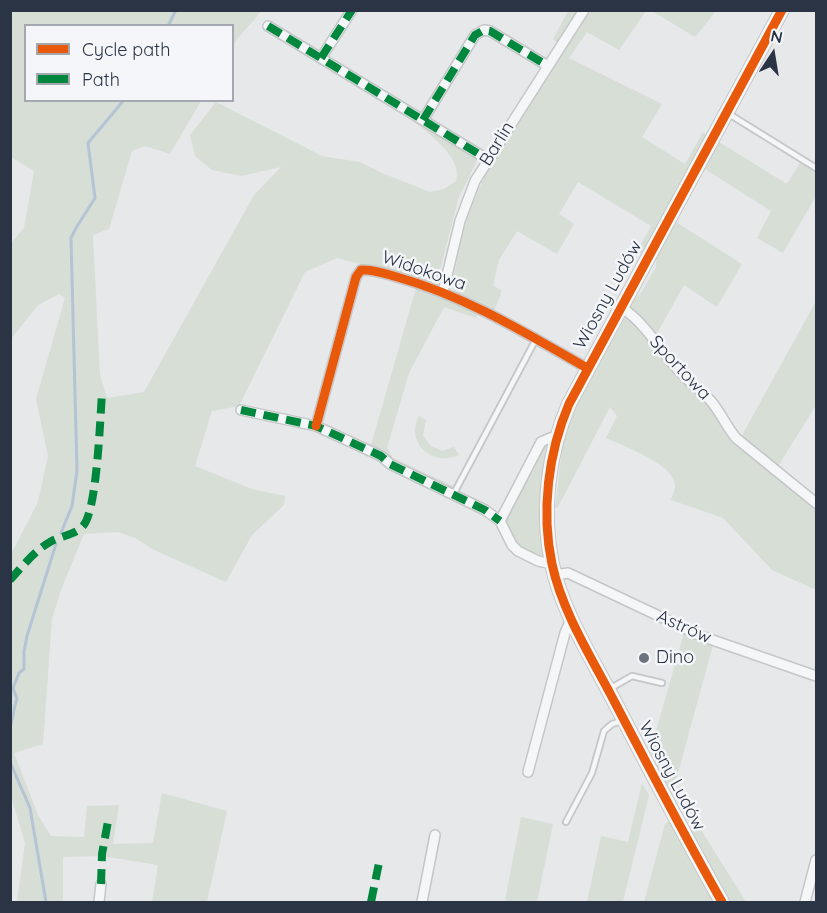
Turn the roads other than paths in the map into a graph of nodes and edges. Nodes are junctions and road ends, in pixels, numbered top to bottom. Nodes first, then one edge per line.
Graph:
1 (352, 10) edge
2 (584, 10) edge
3 (782, 10) edge
4 (268, 26) dead end
5 (321, 58) junction
6 (548, 66) junction
7 (727, 113) junction
8 (423, 120) junction
9 (487, 159) junction
10 (816, 168) edge
11 (443, 292) junction
12 (621, 307) junction
13 (536, 339) junction
14 (587, 368) junction
15 (241, 410) dead end
16 (316, 426) junction
17 (557, 437) junction
18 (453, 495) junction
19 (816, 503) edge
20 (500, 521) junction
21 (554, 570) junction
22 (572, 617) junction
23 (816, 676) edge
24 (662, 683) dead end
25 (608, 689) junction
26 (625, 721) junction
27 (528, 772) dead end
28 (566, 822) dead end
29 (435, 835) dead end
30 (816, 860) edge
31 (101, 884) dead end
32 (99, 903) edge
33 (422, 903) edge
34 (722, 903) edge
35 (806, 903) edge

1 - 5 street
2 - 6 street, Barlin
3 - 7 street, Wiosny Ludów
4 - 5 street
5 - 8 street
6 - 8 street
6 - 9 street, Barlin
7 - 10 lane
7 - 12 street, Wiosny Ludów
8 - 9 street
9 - 11 street, Barlin
11 - 13 street, Widokowa
11 - 16 street, Widokowa
12 - 14 street, Wiosny Ludów
12 - 19 street, Sportowa
13 - 14 street, Widokowa
13 - 18 lane
14 - 17 street, Wiosny Ludów
15 - 16 street
16 - 18 street
17 - 20 street
17 - 21 street, Wiosny Ludów
18 - 20 street
20 - 21 street
21 - 22 street, Wiosny Ludów
21 - 23 street, Astrów
22 - 25 street, Wiosny Ludów
22 - 27 street
24 - 25 lane
25 - 26 street, Wiosny Ludów
26 - 28 lane
26 - 34 street, Wiosny Ludów
29 - 33 street
30 - 35 street
31 - 32 street

